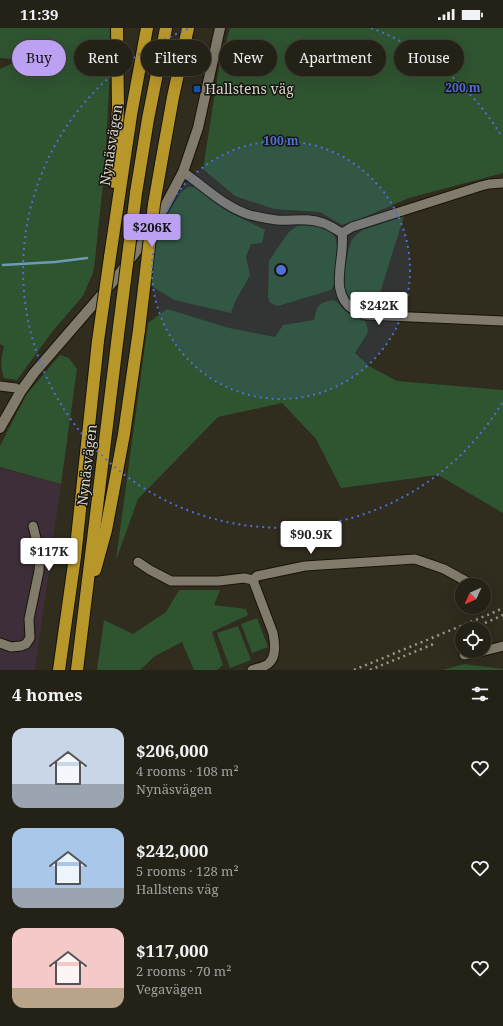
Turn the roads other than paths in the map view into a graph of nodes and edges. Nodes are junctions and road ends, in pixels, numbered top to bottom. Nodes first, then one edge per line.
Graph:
1 (118, 28) edge
2 (147, 28) edge
3 (166, 28) edge
4 (188, 28) edge
5 (220, 28) edge
6 (182, 172) junction
7 (503, 183) edge
8 (114, 207) junction
9 (342, 233) junction
10 (503, 320) edge
11 (0, 386) edge
12 (21, 391) junction
13 (0, 428) edge
14 (33, 526) dead end
15 (138, 562) dead end
16 (460, 578) edge
17 (253, 580) junction
18 (84, 614) junction
19 (0, 643) edge
20 (503, 646) edge
21 (491, 649) edge
22 (59, 670) edge
23 (77, 670) edge
24 (252, 670) edge

1 - 8 highway
2 - 8 highway, Nynäsvägen
3 - 18 highway, Nynäsvägen, bridge
4 - 18 highway, bridge
5 - 6 street
6 - 9 street
6 - 12 street
7 - 9 street
8 - 22 highway, Nynäsvägen, bridge
9 - 10 street
11 - 12 street
12 - 13 street
14 - 19 street
15 - 17 street
16 - 17 street
17 - 24 street
18 - 23 highway, Nynäsvägen
20 - 21 street

